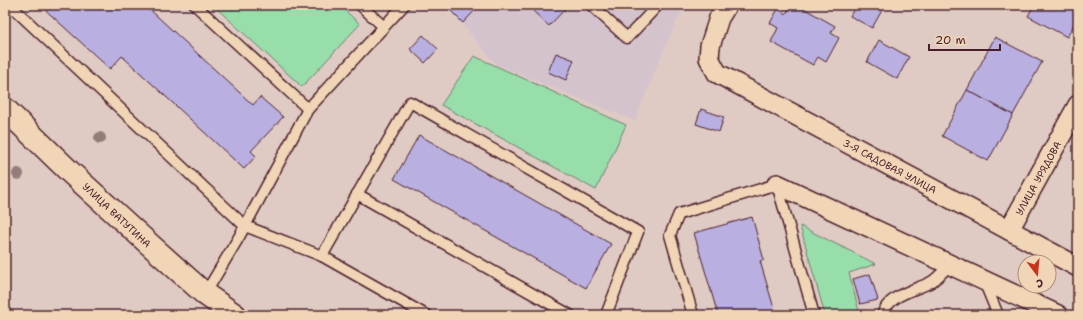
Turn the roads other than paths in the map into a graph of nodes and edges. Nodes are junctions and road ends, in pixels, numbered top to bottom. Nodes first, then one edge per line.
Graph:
1 (10, 5) edge
2 (195, 5) edge
3 (360, 5) edge
4 (404, 5) edge
5 (592, 5) edge
6 (658, 5) edge
7 (727, 5) edge
8 (384, 27) junction
9 (1078, 106) edge
10 (5, 109) edge
11 (308, 109) junction
12 (777, 184) junction
13 (357, 194) junction
14 (245, 226) junction
15 (1009, 230) junction
16 (322, 256) junction
17 (950, 265) junction
18 (1078, 267) edge
19 (984, 281) junction
20 (205, 294) junction
21 (235, 315) edge
22 (426, 315) edge
23 (570, 315) edge
24 (606, 315) edge
25 (693, 315) edge
26 (814, 315) edge
27 (882, 315) edge
28 (998, 315) edge
29 (1058, 315) edge

1 - 14 lane
2 - 11 lane
3 - 8 lane
4 - 8 lane
5 - 6 lane
7 - 15 street, 3-Я САДОВАЯ УЛИЦА
8 - 11 lane
9 - 15 street, УЛИЦА УРЯДОВА
10 - 20 main road, УЛИЦА ВАТУТИНА
11 - 14 lane
12 - 17 street
12 - 25 lane
12 - 26 lane
13 - 16 lane
13 - 23 lane
13 - 24 lane
14 - 16 lane
14 - 20 lane
15 - 18 street, 3-Я САДОВАЯ УЛИЦА
16 - 22 lane
17 - 19 street
17 - 27 lane
19 - 28 lane
19 - 29 street
20 - 21 main road, УЛИЦА ВАТУТИНА

